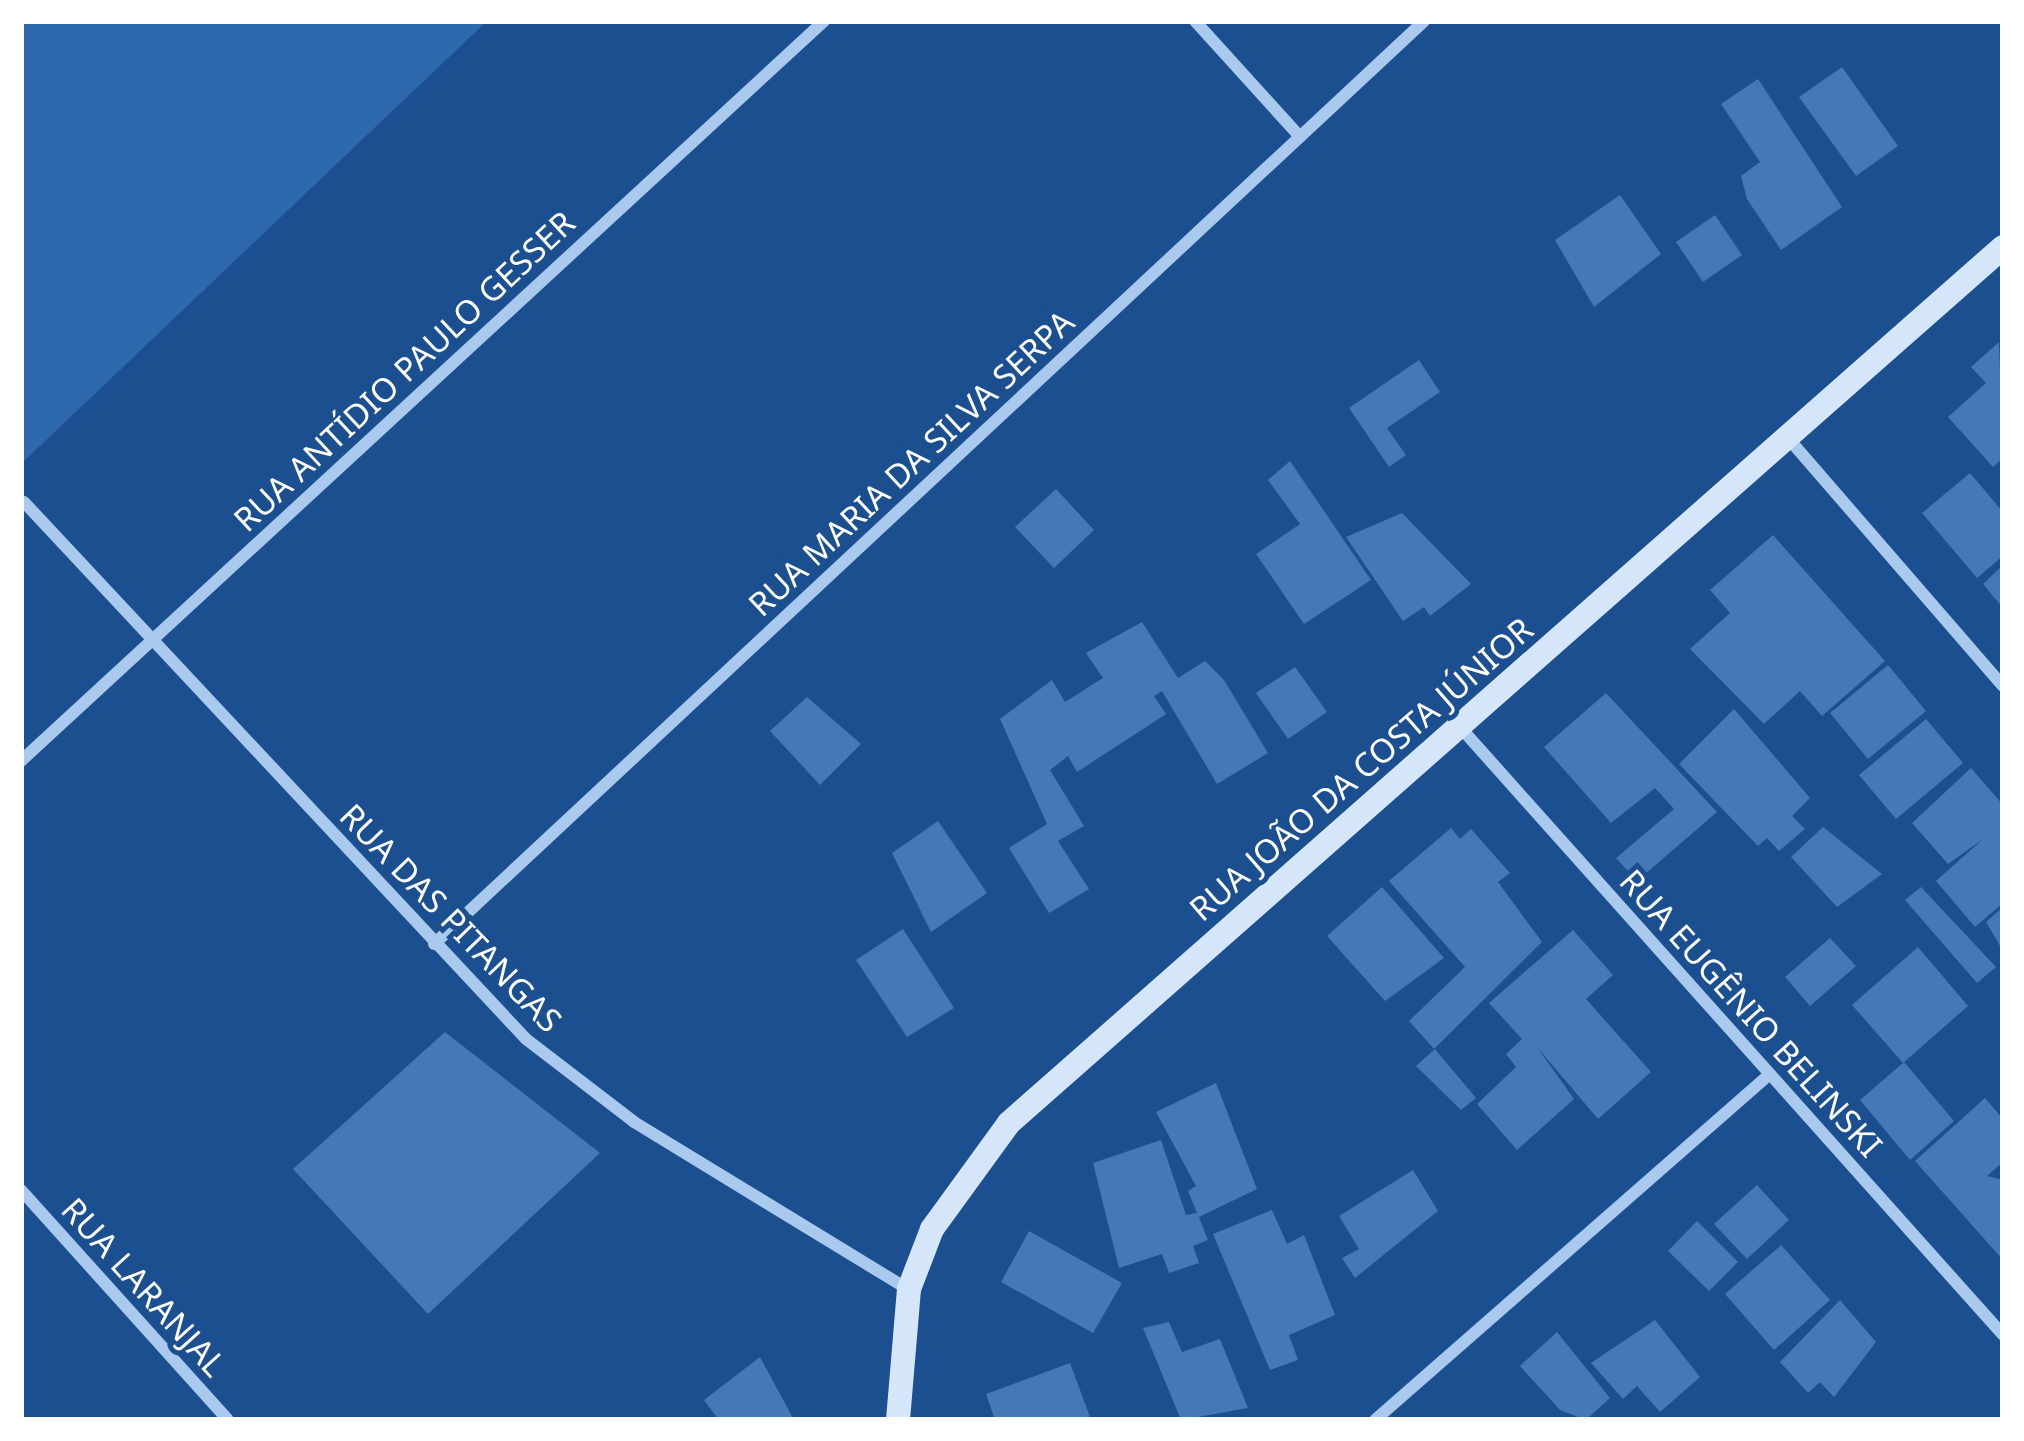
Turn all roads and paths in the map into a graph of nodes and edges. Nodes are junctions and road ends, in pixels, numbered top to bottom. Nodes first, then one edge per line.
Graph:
1 (824, 21) edge
2 (1195, 21) edge
3 (1424, 21) edge
4 (1300, 136) junction
5 (2003, 247) edge
6 (1787, 437) junction
7 (24, 502) edge
8 (152, 640) junction
9 (2003, 686) edge
10 (1460, 726) junction
11 (21, 761) edge
12 (434, 944) junction
13 (1770, 1074) junction
14 (21, 1190) edge
15 (909, 1289) junction
16 (2003, 1335) edge
17 (228, 1420) edge
18 (898, 1420) edge
19 (1375, 1420) edge

1 - 8 street, RUA ANTÍDIO PAULO GESSER
2 - 4 street
3 - 4 street, RUA MARIA DA SILVA SERPA
4 - 12 street, RUA MARIA DA SILVA SERPA
5 - 6 main road, RUA JOÃO DA COSTA JÚNIOR
6 - 9 street
6 - 10 main road, RUA JOÃO DA COSTA JÚNIOR
7 - 8 street, RUA DAS PITANGAS
8 - 11 street, RUA ANTÍDIO PAULO GESSER
8 - 12 street, RUA DAS PITANGAS
10 - 13 street, RUA EUGÊNIO BELINSKI
10 - 15 main road, RUA JOÃO DA COSTA JÚNIOR
12 - 15 street, RUA DAS PITANGAS
13 - 16 street, RUA EUGÊNIO BELINSKI
13 - 19 street
14 - 17 street, RUA LARANJAL
15 - 18 main road, RUA JOÃO DA COSTA JÚNIOR

